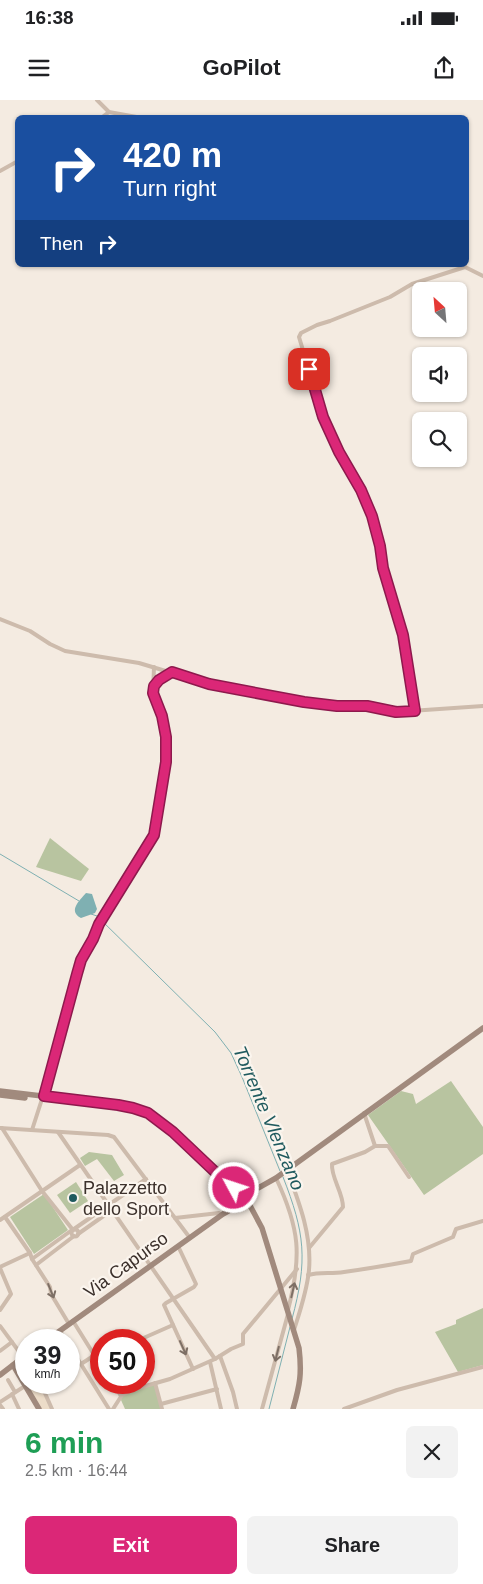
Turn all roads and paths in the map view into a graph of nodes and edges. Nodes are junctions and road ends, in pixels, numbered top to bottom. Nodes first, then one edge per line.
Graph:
1 (97, 100) edge
2 (109, 112) junction
3 (105, 115) edge
4 (126, 115) edge
5 (15, 163) edge
6 (0, 171) edge
7 (461, 267) edge
8 (466, 267) edge
9 (483, 276) edge
10 (0, 619) edge
11 (154, 667) junction
12 (172, 672) junction
13 (154, 686) junction
14 (483, 706) edge
15 (415, 711) junction
16 (483, 1028) edge
17 (0, 1091) edge
18 (0, 1095) edge
19 (43, 1098) junction
20 (364, 1114) junction
21 (1, 1128) edge
22 (32, 1130) junction
23 (58, 1132) junction
24 (375, 1146) junction
25 (80, 1165) junction
26 (286, 1170) junction
27 (276, 1177) junction
28 (409, 1177) dead end
29 (146, 1179) junction
30 (42, 1191) junction
31 (242, 1199) junction
32 (109, 1205) junction
33 (112, 1210) junction
34 (101, 1211) junction
35 (222, 1215) junction
36 (104, 1216) junction
37 (5, 1217) junction
38 (176, 1218) junction
39 (0, 1220) edge
40 (483, 1221) edge
41 (73, 1230) junction
42 (76, 1235) junction
43 (190, 1238) junction
44 (178, 1246) junction
45 (309, 1248) junction
46 (30, 1253) junction
47 (41, 1253) junction
48 (45, 1258) junction
49 (32, 1259) junction
50 (36, 1265) junction
51 (149, 1266) junction
52 (0, 1268) edge
53 (297, 1269) junction
54 (308, 1275) junction
55 (281, 1289) junction
56 (172, 1299) junction
57 (0, 1310) edge
58 (288, 1312) junction
59 (71, 1322) junction
60 (173, 1325) junction
61 (0, 1326) edge
62 (61, 1329) edge
63 (294, 1329) junction
64 (155, 1333) edge
65 (12, 1342) junction
66 (15, 1345) edge
67 (90, 1349) edge
68 (0, 1351) edge
69 (220, 1356) junction
70 (90, 1358) edge
71 (212, 1360) junction
72 (81, 1364) joint
73 (13, 1365) joint
74 (483, 1367) edge
75 (15, 1368) edge
76 (192, 1369) junction
77 (0, 1375) edge
78 (8, 1380) dead end
79 (155, 1383) joint
80 (217, 1389) junction
81 (14, 1393) junction
82 (29, 1394) edge
83 (45, 1394) edge
84 (124, 1394) edge
85 (121, 1396) joint
86 (0, 1403) edge
87 (162, 1407) edge
88 (36, 1408) edge
89 (2, 1409) edge
90 (19, 1409) edge
91 (52, 1409) edge
92 (111, 1409) edge
93 (221, 1409) edge
94 (237, 1409) edge
95 (262, 1409) edge
96 (293, 1409) edge
97 (344, 1409) edge

1 - 2 street
2 - 3 street
2 - 4 street
5 - 6 street
7 - 15 street
8 - 9 street
10 - 11 street
11 - 12 street
11 - 13 street
12 - 13 street
12 - 15 street
13 - 19 street
14 - 15 street
16 - 20 street, Via Capurso
17 - 19 street
18 - 19 street
19 - 22 street
19 - 31 street
20 - 24 street
20 - 26 street, Via Capurso
21 - 22 street
21 - 30 street
22 - 23 street
23 - 25 street
23 - 29 street
24 - 28 street
24 - 45 street
25 - 30 street
25 - 32 street
26 - 27 street, Via Capurso
26 - 45 street
27 - 31 street, Via Capurso
27 - 53 street
29 - 32 street
29 - 38 street
30 - 37 street
30 - 41 street
31 - 35 street, Via Capurso
31 - 55 street
32 - 33 street
32 - 34 street
33 - 36 street
33 - 51 street
34 - 36 street
34 - 41 street
35 - 38 street
35 - 43 street, Via Capurso
36 - 42 street
37 - 39 street
37 - 46 street
38 - 43 street
40 - 54 street
41 - 42 street
41 - 47 street
42 - 48 street
43 - 44 street, Via Capurso
44 - 51 street, Via Capurso
44 - 56 street
45 - 54 street
46 - 49 street
46 - 52 street
47 - 48 street
47 - 49 street
48 - 50 street
49 - 50 street
50 -> 59 street
51 - 56 street
51 - 59 street, Via Capurso
52 - 57 street
53 - 55 street
58 -> 53 street
54 - 63 street
55 - 58 street
55 - 69 street
56 - 60 street
56 - 71 street
58 - 63 street
58 -> 95 street
59 - 62 street, Via Capurso
59 - 67 street
60 - 64 street
60 -> 76 street
61 - 65 street
63 - 96 street
65 - 66 street
65 - 68 street
69 - 71 street
69 - 94 street
70 - 72 street
71 - 76 street
71 - 80 street
72 - 92 street
73 - 75 street
73 - 77 street
74 - 97 street
76 - 79 street
78 - 81 street
79 - 87 street
80 - 87 street
80 - 93 street
81 - 86 street
81 - 90 street
82 - 88 street
83 - 91 street
84 - 85 street
85 - 92 street
86 - 89 street

